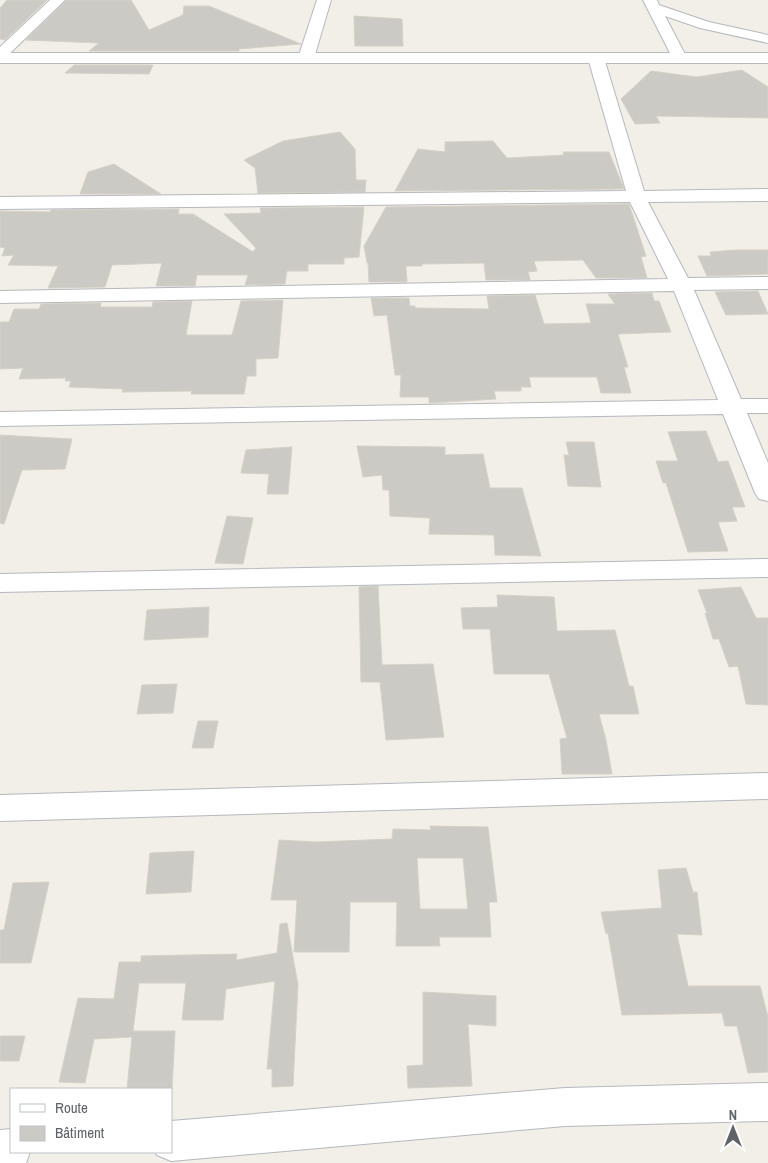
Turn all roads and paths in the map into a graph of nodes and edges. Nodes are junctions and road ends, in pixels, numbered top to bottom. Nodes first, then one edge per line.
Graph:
1 (58, 0) edge
2 (324, 0) edge
3 (651, 4) edge
4 (768, 39) edge
5 (0, 56) edge
6 (306, 58) junction
7 (596, 58) junction
8 (679, 58) junction
9 (768, 58) edge
10 (768, 195) edge
11 (637, 198) junction
12 (0, 202) edge
13 (768, 283) edge
14 (681, 284) junction
15 (0, 297) edge
16 (768, 406) edge
17 (733, 407) junction
18 (0, 419) edge
19 (768, 493) edge
20 (768, 568) edge
21 (0, 583) edge
22 (768, 786) edge
23 (0, 808) edge
24 (768, 1102) edge
25 (172, 1141) edge

1 - 5 street
2 - 6 street
3 - 4 street
3 - 8 street
5 - 6 street
6 - 7 street
7 - 8 street
7 - 11 street
8 - 9 street
10 - 11 street
11 - 12 street
11 - 14 street
13 - 14 street
14 - 15 street
14 - 17 street
16 - 17 street
17 - 18 street
17 - 19 street
20 - 21 street
22 - 23 street
24 - 25 street

